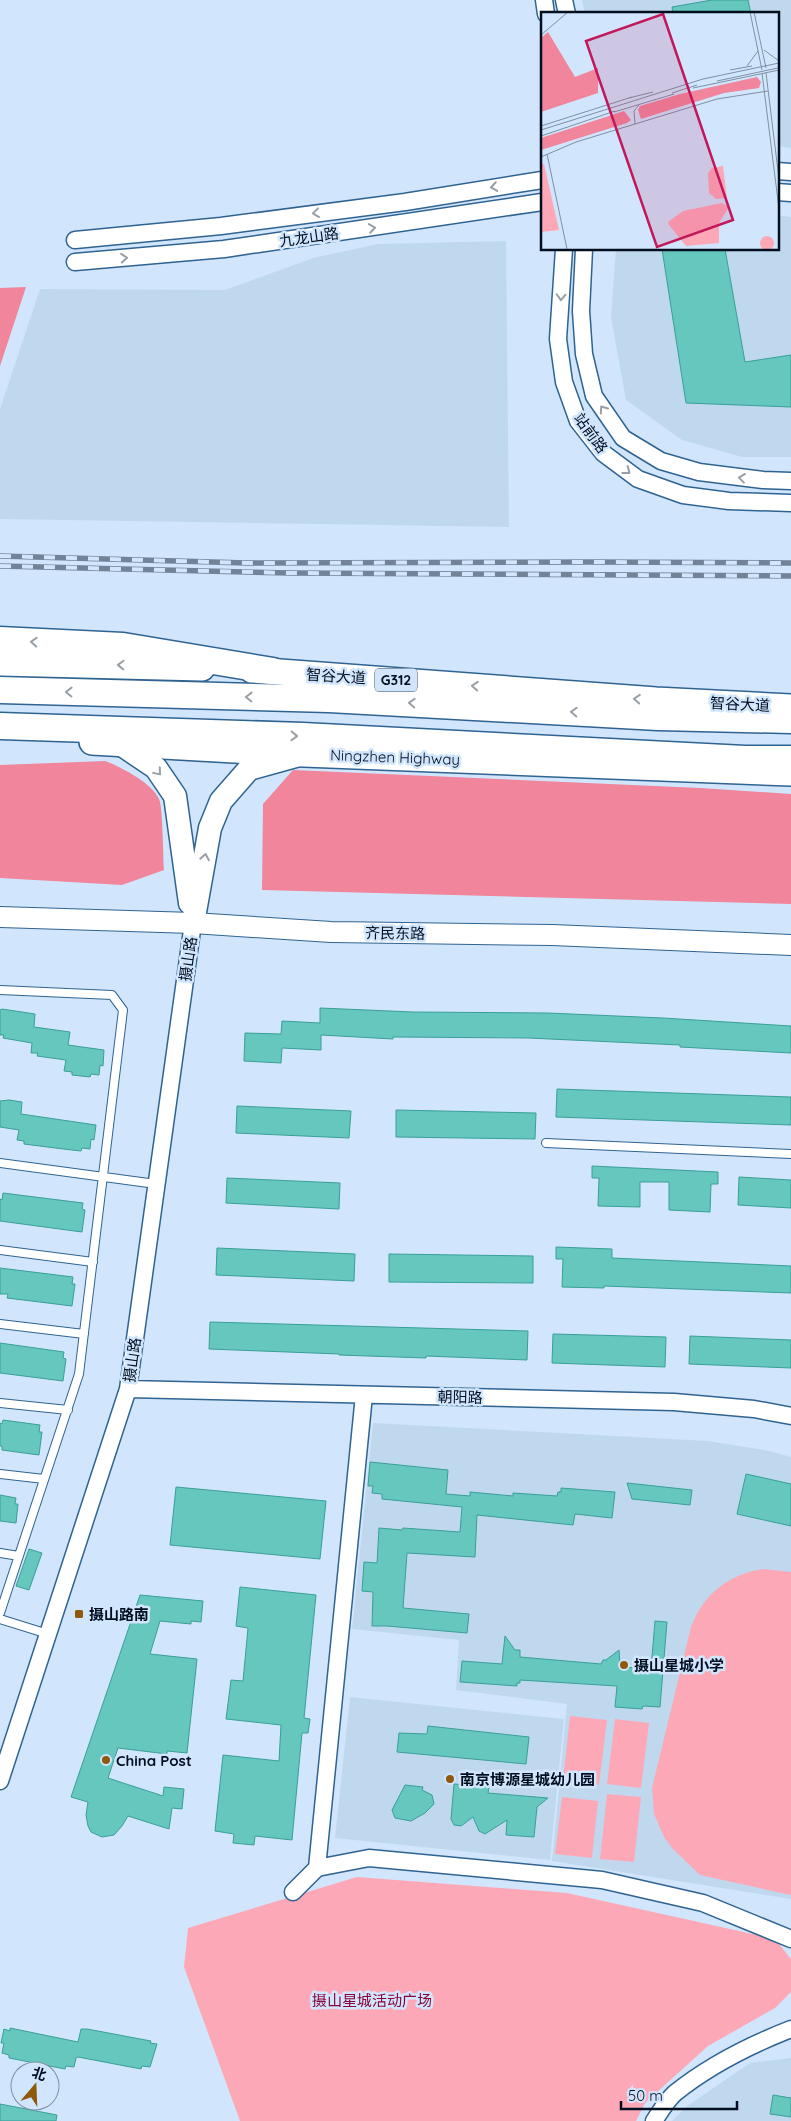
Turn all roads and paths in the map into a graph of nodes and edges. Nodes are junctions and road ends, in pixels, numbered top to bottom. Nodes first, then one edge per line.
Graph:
1 (778, 171) edge
2 (791, 172) edge
3 (541, 180) edge
4 (778, 192) edge
5 (791, 193) edge
6 (541, 202) edge
7 (564, 250) edge
8 (584, 250) edge
9 (791, 481) edge
10 (791, 503) edge
11 (0, 640) edge
12 (0, 663) edge
13 (273, 671) junction
14 (0, 690) edge
15 (791, 706) edge
16 (791, 711) edge
17 (658, 717) junction
18 (791, 720) edge
19 (0, 726) edge
20 (0, 739) edge
21 (43, 740) junction
22 (119, 743) junction
23 (0, 744) edge
24 (304, 754) junction
25 (746, 759) junction
26 (791, 759) edge
27 (791, 764) edge
28 (791, 773) edge
29 (0, 917) edge
30 (193, 922) junction
31 (791, 945) edge
32 (0, 990) edge
33 (546, 1143) dead end
34 (791, 1154) edge
35 (0, 1163) edge
36 (103, 1177) junction
37 (156, 1184) junction
38 (0, 1250) edge
39 (93, 1262) junction
40 (0, 1324) edge
41 (84, 1334) junction
42 (128, 1389) junction
43 (364, 1395) junction
44 (0, 1403) edge
45 (68, 1410) junction
46 (791, 1416) edge
47 (0, 1474) edge
48 (44, 1479) junction
49 (0, 1553) edge
50 (19, 1556) junction
51 (0, 1613) edge
52 (0, 1619) edge
53 (48, 1634) junction
54 (0, 1781) edge
55 (317, 1868) junction
56 (293, 1892) dead end
57 (791, 1939) edge
58 (791, 2029) edge
59 (654, 2121) edge

1 - 2 street
3 -> 6 street, 九龙山路
4 - 5 street
7 -> 10 street, 站前路
9 -> 8 street, 站前路
13 -> 11 highway
13 -> 12 main road, 智谷大道 / G312
15 -> 13 main road, 智谷大道 / G312
17 -> 14 highway, 智谷大道 / G312
16 - 17 highway
17 - 18 highway, 智谷大道 / G312
19 -> 25 highway
20 - 21 main road, Ningzhen Highway
21 - 22 main road, Ningzhen Highway
21 - 23 highway
22 - 24 main road, Ningzhen Highway
22 -> 30 main road
24 - 28 main road, Ningzhen Highway
30 -> 24 main road
25 - 26 highway
25 - 27 highway
29 - 30 street, 齐民东路
30 - 31 street, 齐民东路
30 - 37 street, 摄山路
32 - 36 lane
33 - 34 lane
35 - 36 lane
36 - 37 lane
36 - 39 lane
37 - 42 street, 摄山路
38 - 39 lane
39 - 41 lane
40 - 41 lane
41 - 45 lane
42 - 43 street, 朝阳路
42 - 53 street, 摄山路
43 - 46 street, 朝阳路
43 - 55 street
44 - 45 lane
45 - 48 lane
47 - 48 lane
48 - 50 lane
49 - 50 lane
50 - 51 lane
52 - 53 lane
53 - 54 street, 摄山路
55 - 56 street
55 - 57 street
58 - 59 street

